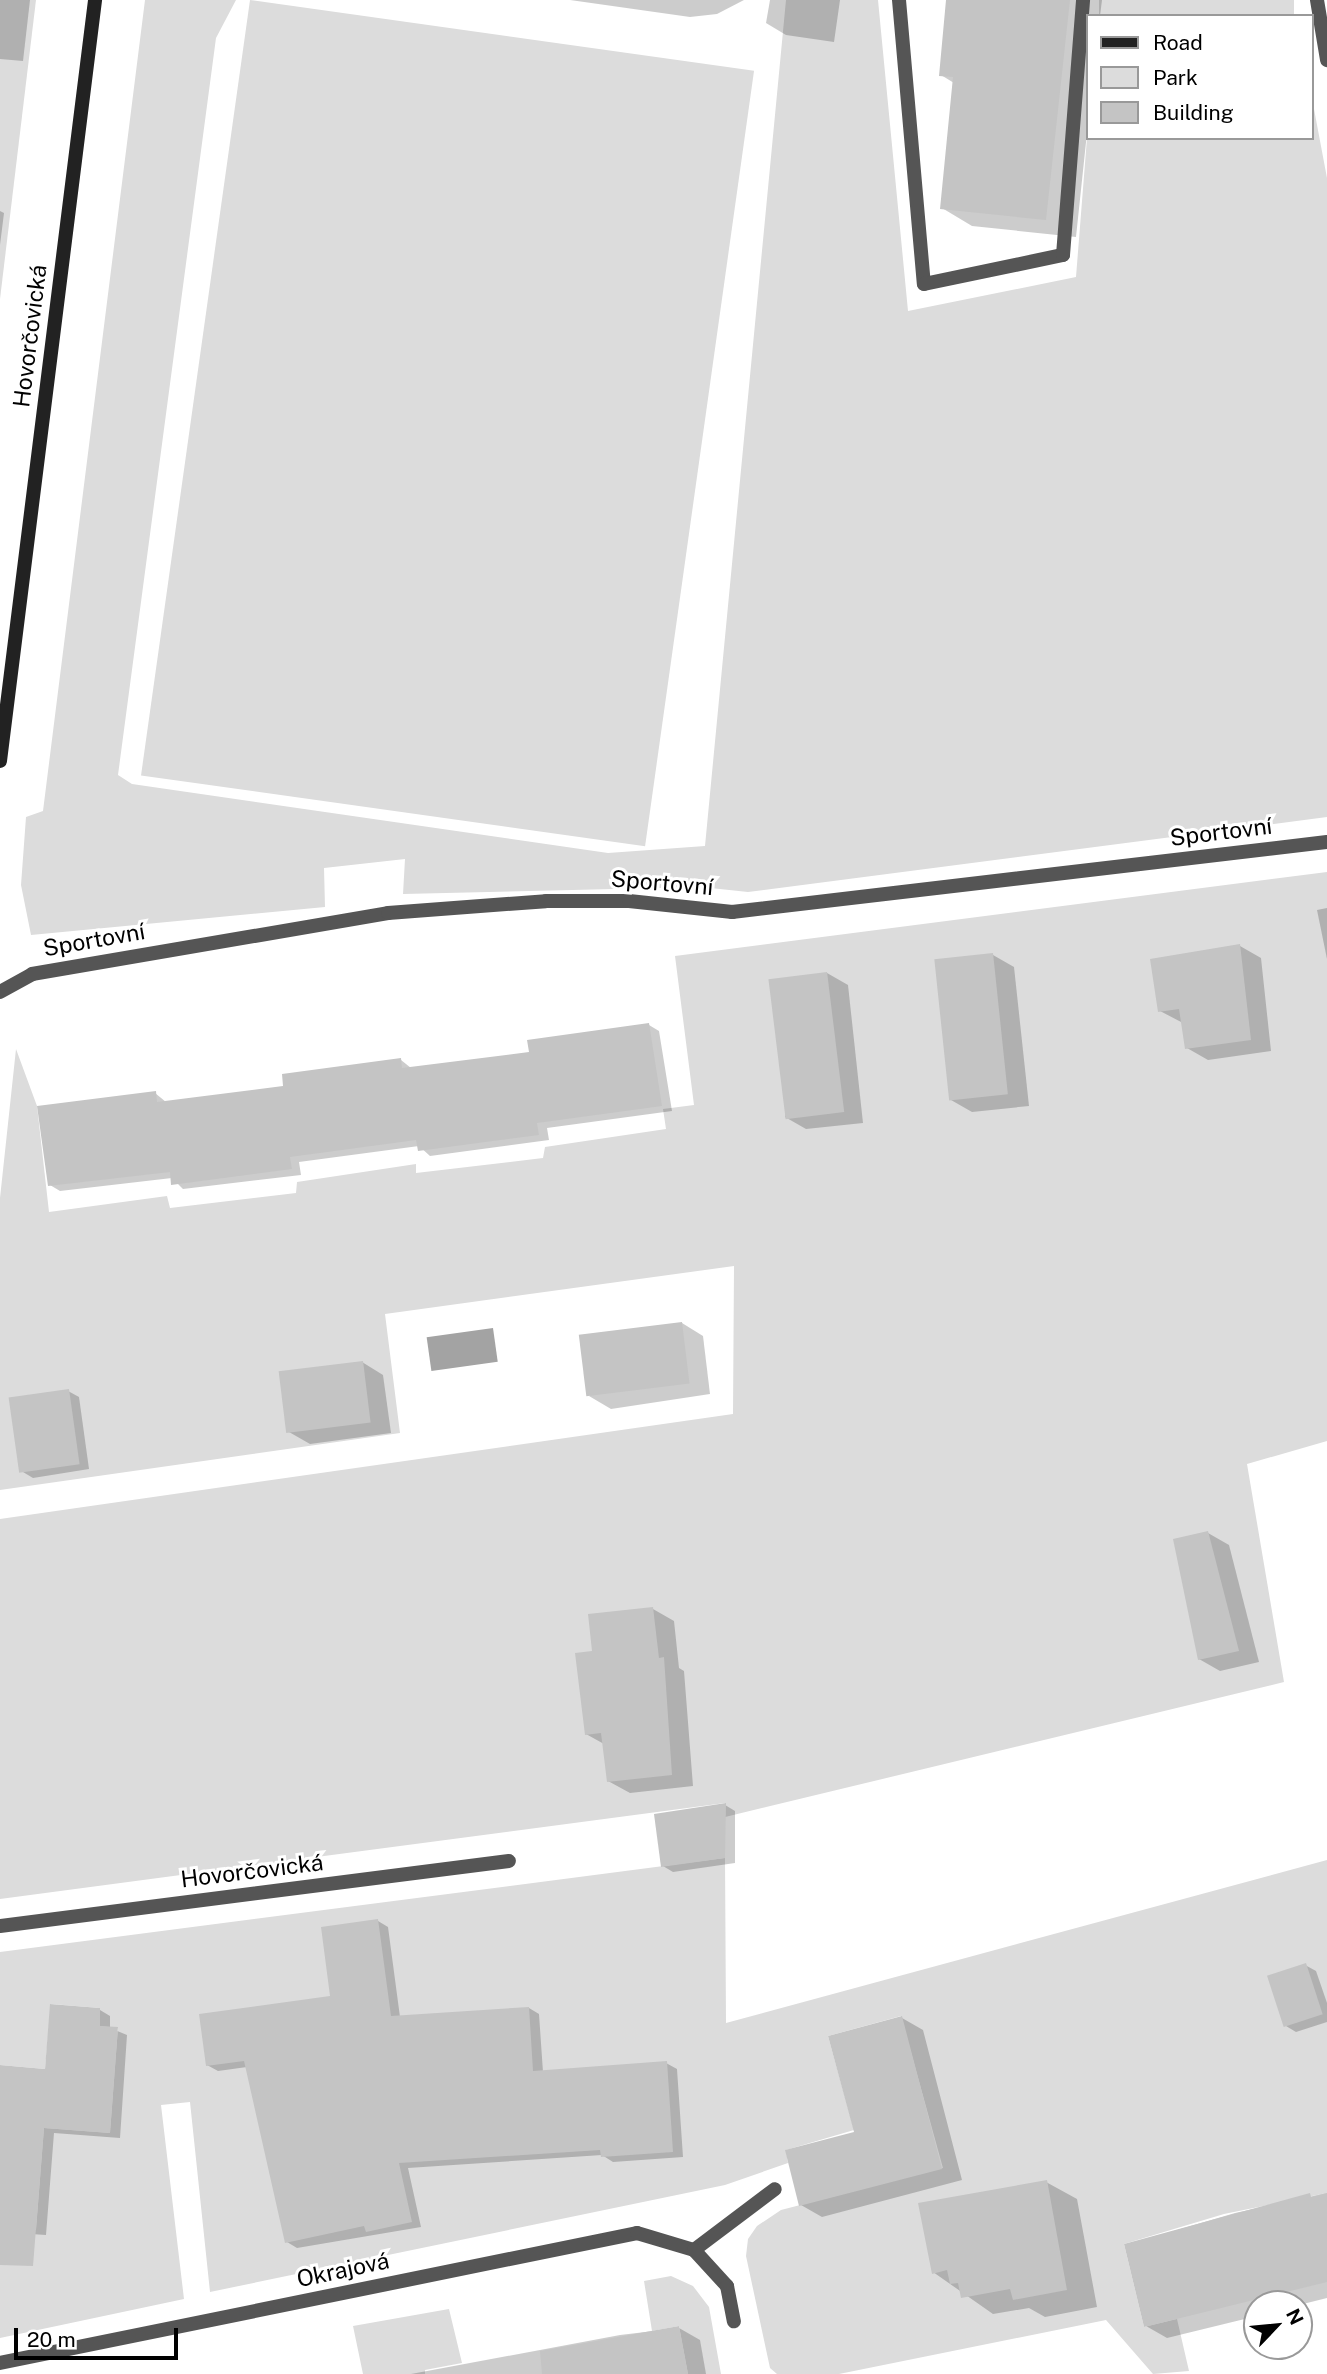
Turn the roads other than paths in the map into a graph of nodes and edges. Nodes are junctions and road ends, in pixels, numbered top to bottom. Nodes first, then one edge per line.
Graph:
1 (95, 0) edge
2 (899, 0) edge
3 (1083, 0) edge
4 (1317, 0) edge
5 (1327, 60) edge
6 (0, 761) edge
7 (1327, 842) edge
8 (0, 992) edge
9 (509, 1861) dead end
10 (0, 1926) edge
11 (775, 2189) dead end
12 (694, 2249) junction
13 (734, 2321) dead end
14 (0, 2363) edge

1 - 6 street, Hovorčovická
2 - 3 street
4 - 5 street
7 - 8 street, Sportovní
9 - 10 street, Hovorčovická
11 - 12 street
12 - 13 street
12 - 14 street, Okrajová

